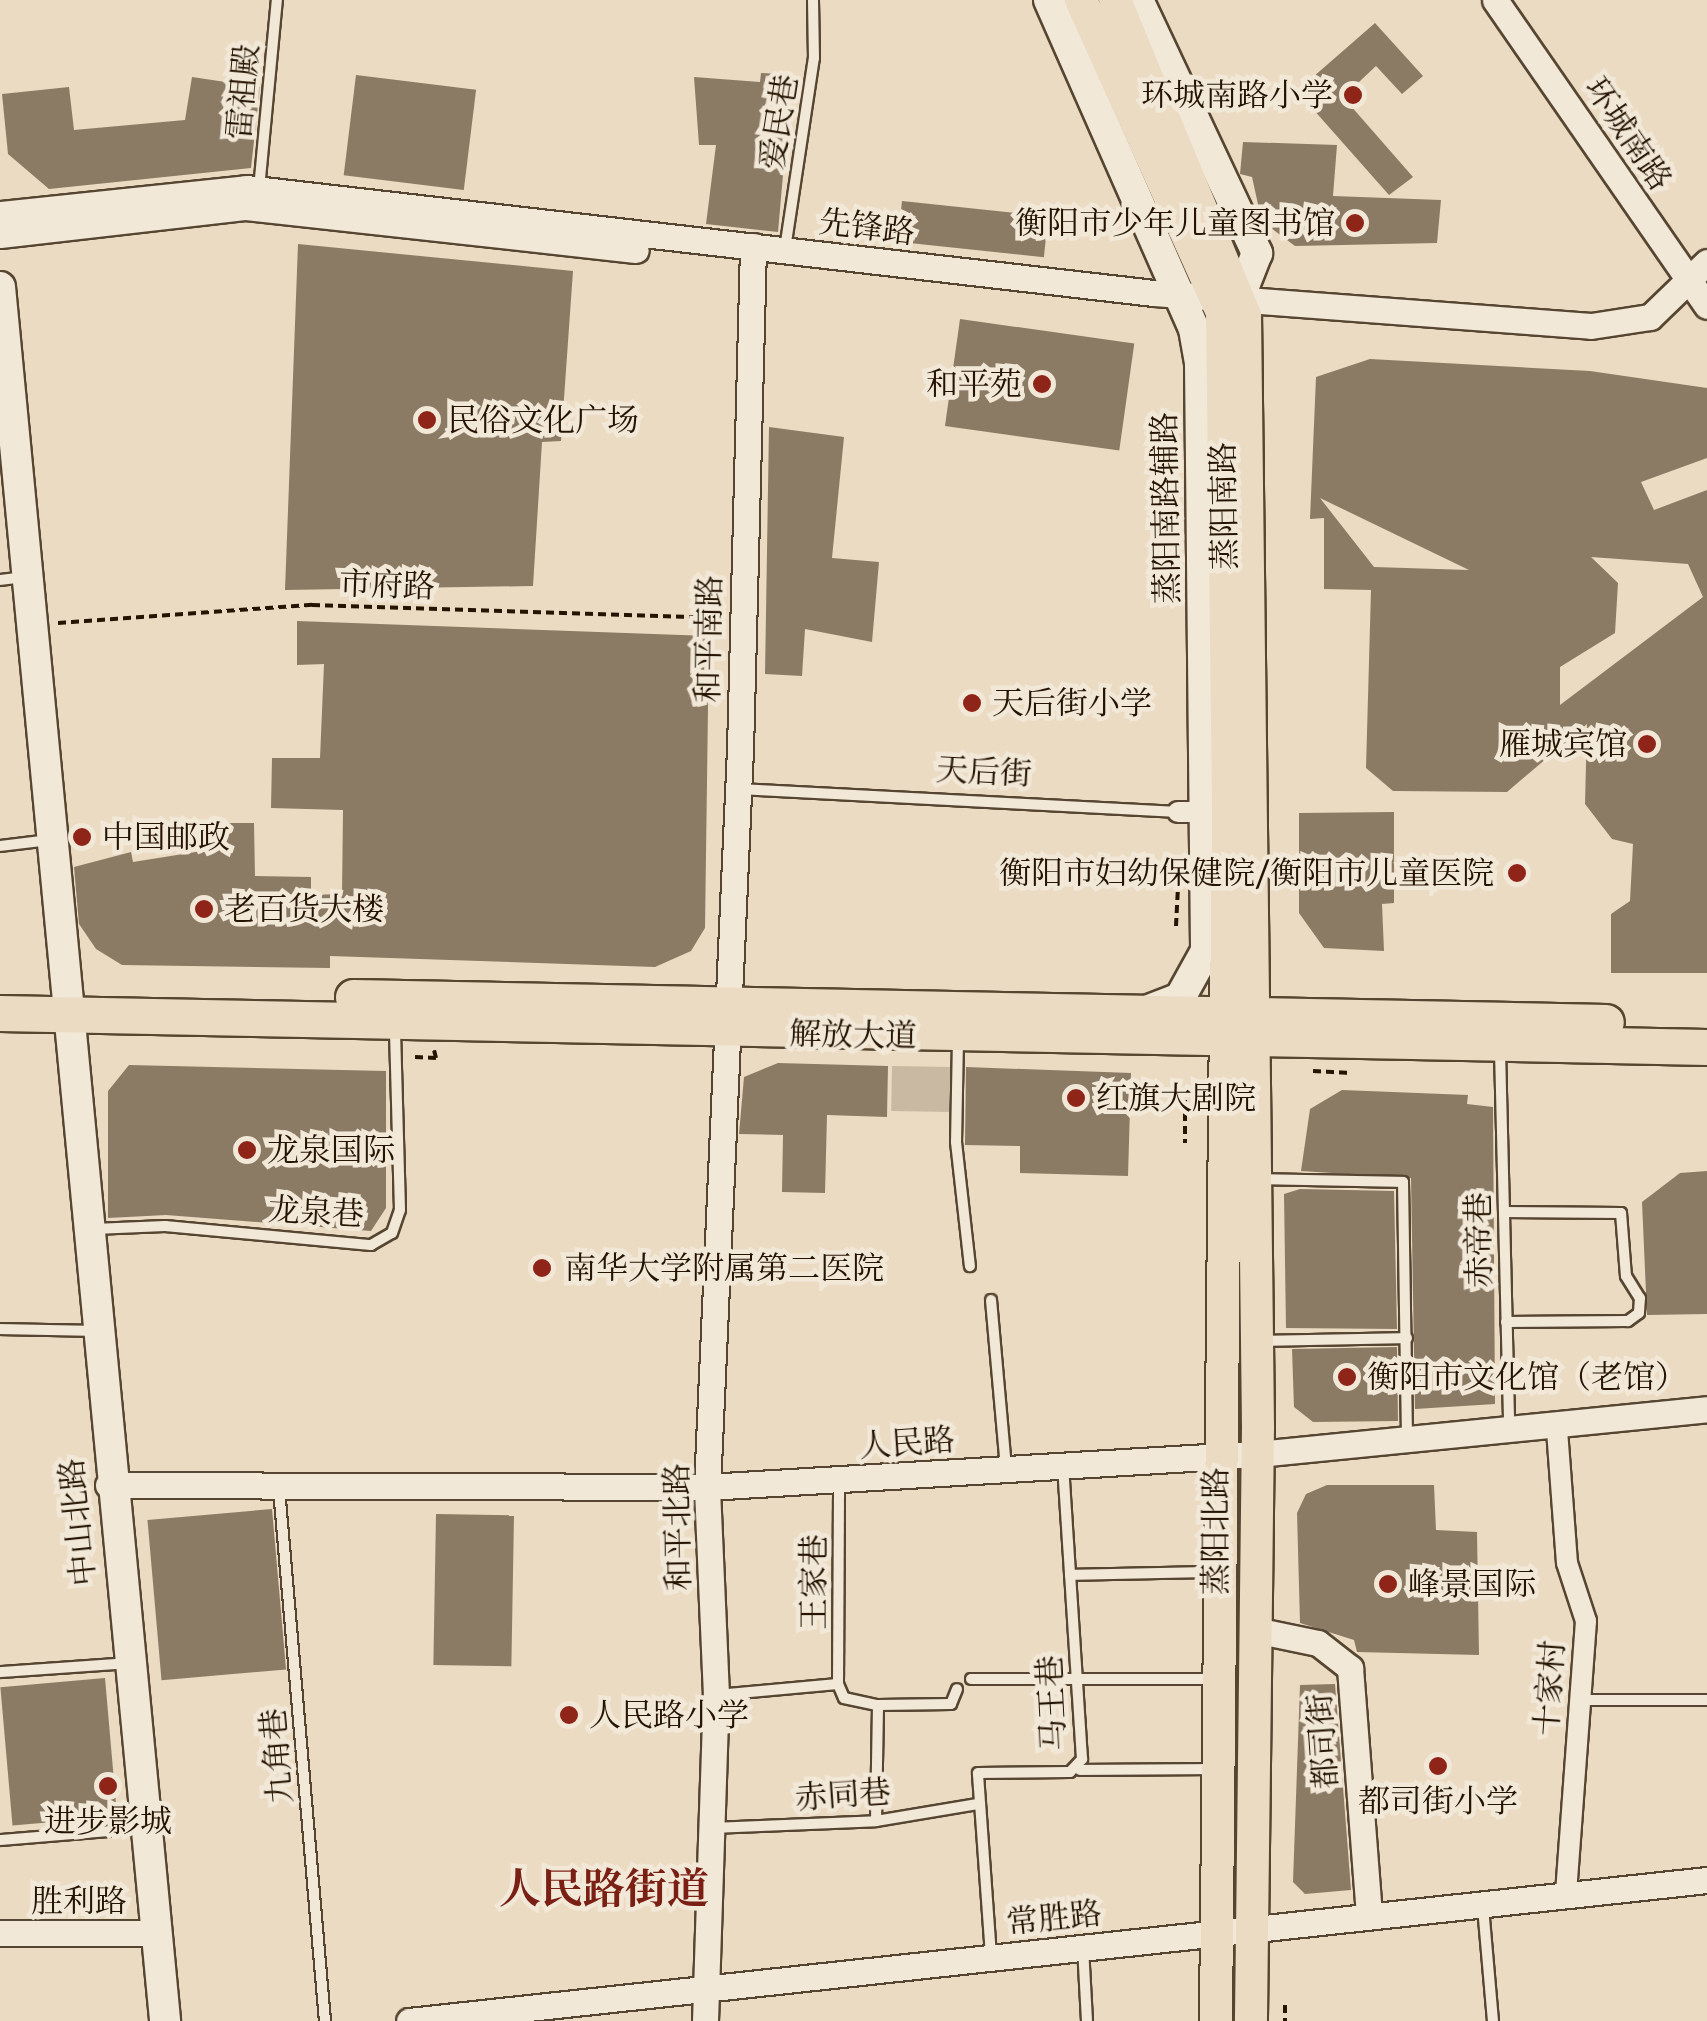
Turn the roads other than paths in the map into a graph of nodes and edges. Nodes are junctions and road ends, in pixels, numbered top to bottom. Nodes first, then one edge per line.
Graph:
1 (277, 0) edge
2 (813, 0) edge
3 (1049, 0) edge
4 (1081, 0) edge
5 (1115, 0) edge
6 (1138, 0) edge
7 (1495, 0) edge
8 (259, 190) junction
9 (0, 214) edge
10 (0, 235) edge
11 (785, 250) junction
12 (752, 255) junction
13 (1701, 284) edge
14 (0, 287) edge
15 (1214, 305) junction
16 (14, 579) edge
17 (738, 789) junction
18 (1204, 812) junction
19 (50, 840) junction
20 (0, 846) edge
21 (0, 993) edge
22 (64, 1004) junction
23 (0, 1013) edge
24 (1142, 1013) junction
25 (728, 1018) junction
26 (1707, 1024) edge
27 (1240, 1029) junction
28 (403, 1036) junction
29 (958, 1038) junction
30 (1500, 1045) junction
31 (1707, 1047) edge
32 (1257, 1180) junction
33 (1504, 1212) junction
34 (85, 1229) junction
35 (970, 1266) dead end
36 (991, 1300) dead end
37 (1506, 1322) junction
38 (0, 1329) edge
39 (94, 1330) junction
40 (1406, 1338) junction
41 (1258, 1341) junction
42 (1707, 1409) edge
43 (1558, 1430) junction
44 (1509, 1434) junction
45 (1408, 1442) junction
46 (1258, 1454) junction
47 (1216, 1456) junction
48 (1063, 1465) junction
49 (1006, 1470) junction
50 (839, 1480) junction
51 (108, 1486) junction
52 (279, 1486) junction
53 (708, 1486) junction
54 (1216, 1572) junction
55 (1070, 1574) junction
56 (1255, 1630) junction
57 (130, 1663) junction
58 (0, 1672) edge
59 (1216, 1678) junction
60 (970, 1679) dead end
61 (1077, 1679) junction
62 (838, 1684) junction
63 (958, 1689) dead end
64 (716, 1695) junction
65 (1579, 1700) junction
66 (1707, 1700) edge
67 (878, 1704) junction
68 (1216, 1769) junction
69 (1080, 1770) junction
70 (978, 1804) junction
71 (876, 1821) junction
72 (146, 1828) junction
73 (711, 1828) junction
74 (0, 1840) edge
75 (1707, 1880) edge
76 (1566, 1894) junction
77 (1482, 1904) junction
78 (1369, 1916) junction
79 (1250, 1929) junction
80 (0, 1933) edge
81 (157, 1933) junction
82 (1215, 1933) junction
83 (1082, 1948) junction
84 (991, 1958) junction
85 (706, 1988) junction
86 (165, 2021) edge
87 (326, 2021) edge
88 (409, 2021) edge
89 (706, 2021) edge
90 (1087, 2021) edge
91 (1216, 2021) edge
92 (1251, 2021) edge
93 (1493, 2021) edge

1 - 8 lane, 雷祖殿
2 - 11 lane, 爱民巷
3 - 15 main road
4 - 15 main road, 蒸阳南路
5 - 15 main road, 蒸阳南路
6 - 15 main road
7 - 13 street, 环城南路
8 - 9 street, 先锋路
8 - 12 street, 先锋路
10 - 12 street, 先锋路
11 - 12 street, 先锋路
11 - 15 street, 先锋路
12 - 15 street, 先锋路
12 - 17 street, 和平南路
13 - 15 street, 先锋路
14 - 16 main road, 中山北路
15 - 18 main road, 蒸阳南路
15 - 27 main road, 蒸阳南路
16 - 19 main road, 中山北路
17 - 18 lane, 天后街
17 - 25 street, 和平南路
18 - 24 main road
18 - 27 main road, 蒸阳南路
19 - 20 lane
19 - 22 main road, 中山北路
21 - 22 highway, 解放大道
22 - 23 highway, 解放大道
22 - 25 highway, 解放大道
22 - 28 highway, 解放大道
22 - 34 main road, 中山北路
24 - 25 highway, 解放大道
24 - 27 highway, 解放大道
25 - 28 highway, 解放大道
25 - 29 highway, 解放大道
25 - 53 street, 和平北路
26 - 27 highway, 解放大道
27 - 29 highway, 解放大道
27 - 30 highway, 解放大道
27 - 32 main road, 蒸阳北路
27 - 47 main road, 蒸阳北路
28 - 34 lane, 龙泉巷
29 - 35 lane
30 - 31 highway, 解放大道
30 - 33 lane, 赤帝巷
32 - 40 lane
32 - 41 main road, 蒸阳北路
33 - 37 lane, 赤帝巷
33 - 37 lane
34 - 39 main road, 中山北路
36 - 49 lane
37 - 44 lane, 赤帝巷
38 - 39 lane
39 - 51 main road, 中山北路
40 - 41 lane
40 - 45 lane
41 - 46 main road, 蒸阳北路
42 - 43 street, 人民路
43 - 44 street, 人民路
43 - 65 street, 十家村
44 - 45 street, 人民路
45 - 46 street, 人民路
46 - 47 street, 人民路
46 - 56 main road, 蒸阳北路
47 - 48 street, 人民路
47 - 54 main road, 蒸阳北路
48 - 49 street, 人民路
48 - 55 lane, 马王巷
49 - 50 street, 人民路
50 - 53 street, 人民路
50 - 62 lane, 王家巷
51 - 52 street, 人民路
51 - 57 main road, 中山北路
52 - 53 street, 人民路
52 - 87 lane, 九角巷
53 - 64 street, 和平北路
54 - 55 lane
54 - 59 main road, 蒸阳北路
55 - 61 lane, 马王巷
56 - 78 street, 都司街
56 - 79 main road, 蒸阳北路
57 - 58 lane
57 - 72 main road, 中山北路
59 - 61 lane
59 - 68 main road, 蒸阳北路
60 - 61 lane
61 - 69 lane, 马王巷
62 - 64 lane
62 - 67 lane
63 - 67 lane
64 - 73 street, 和平北路
65 - 66 lane
65 - 76 street, 十家村
67 - 71 lane
68 - 69 lane
68 - 82 main road, 蒸阳北路
69 - 70 lane, 马王巷
70 - 71 lane, 赤同巷
70 - 84 lane
71 - 73 lane, 赤同巷
72 - 74 lane
72 - 81 main road, 中山北路
73 - 85 street, 和平北路
75 - 76 street, 常胜路
76 - 77 street, 常胜路
77 - 78 street, 常胜路
77 - 93 lane
78 - 79 street, 常胜路
79 - 82 street, 常胜路
79 - 92 main road, 蒸阳北路
80 - 81 street, 胜利路
81 - 86 main road, 中山北路
82 - 83 street, 常胜路
82 - 91 main road, 蒸阳北路
83 - 84 street, 常胜路
83 - 90 lane
84 - 85 street, 常胜路
85 - 88 street, 常胜路
85 - 89 street, 和平北路

